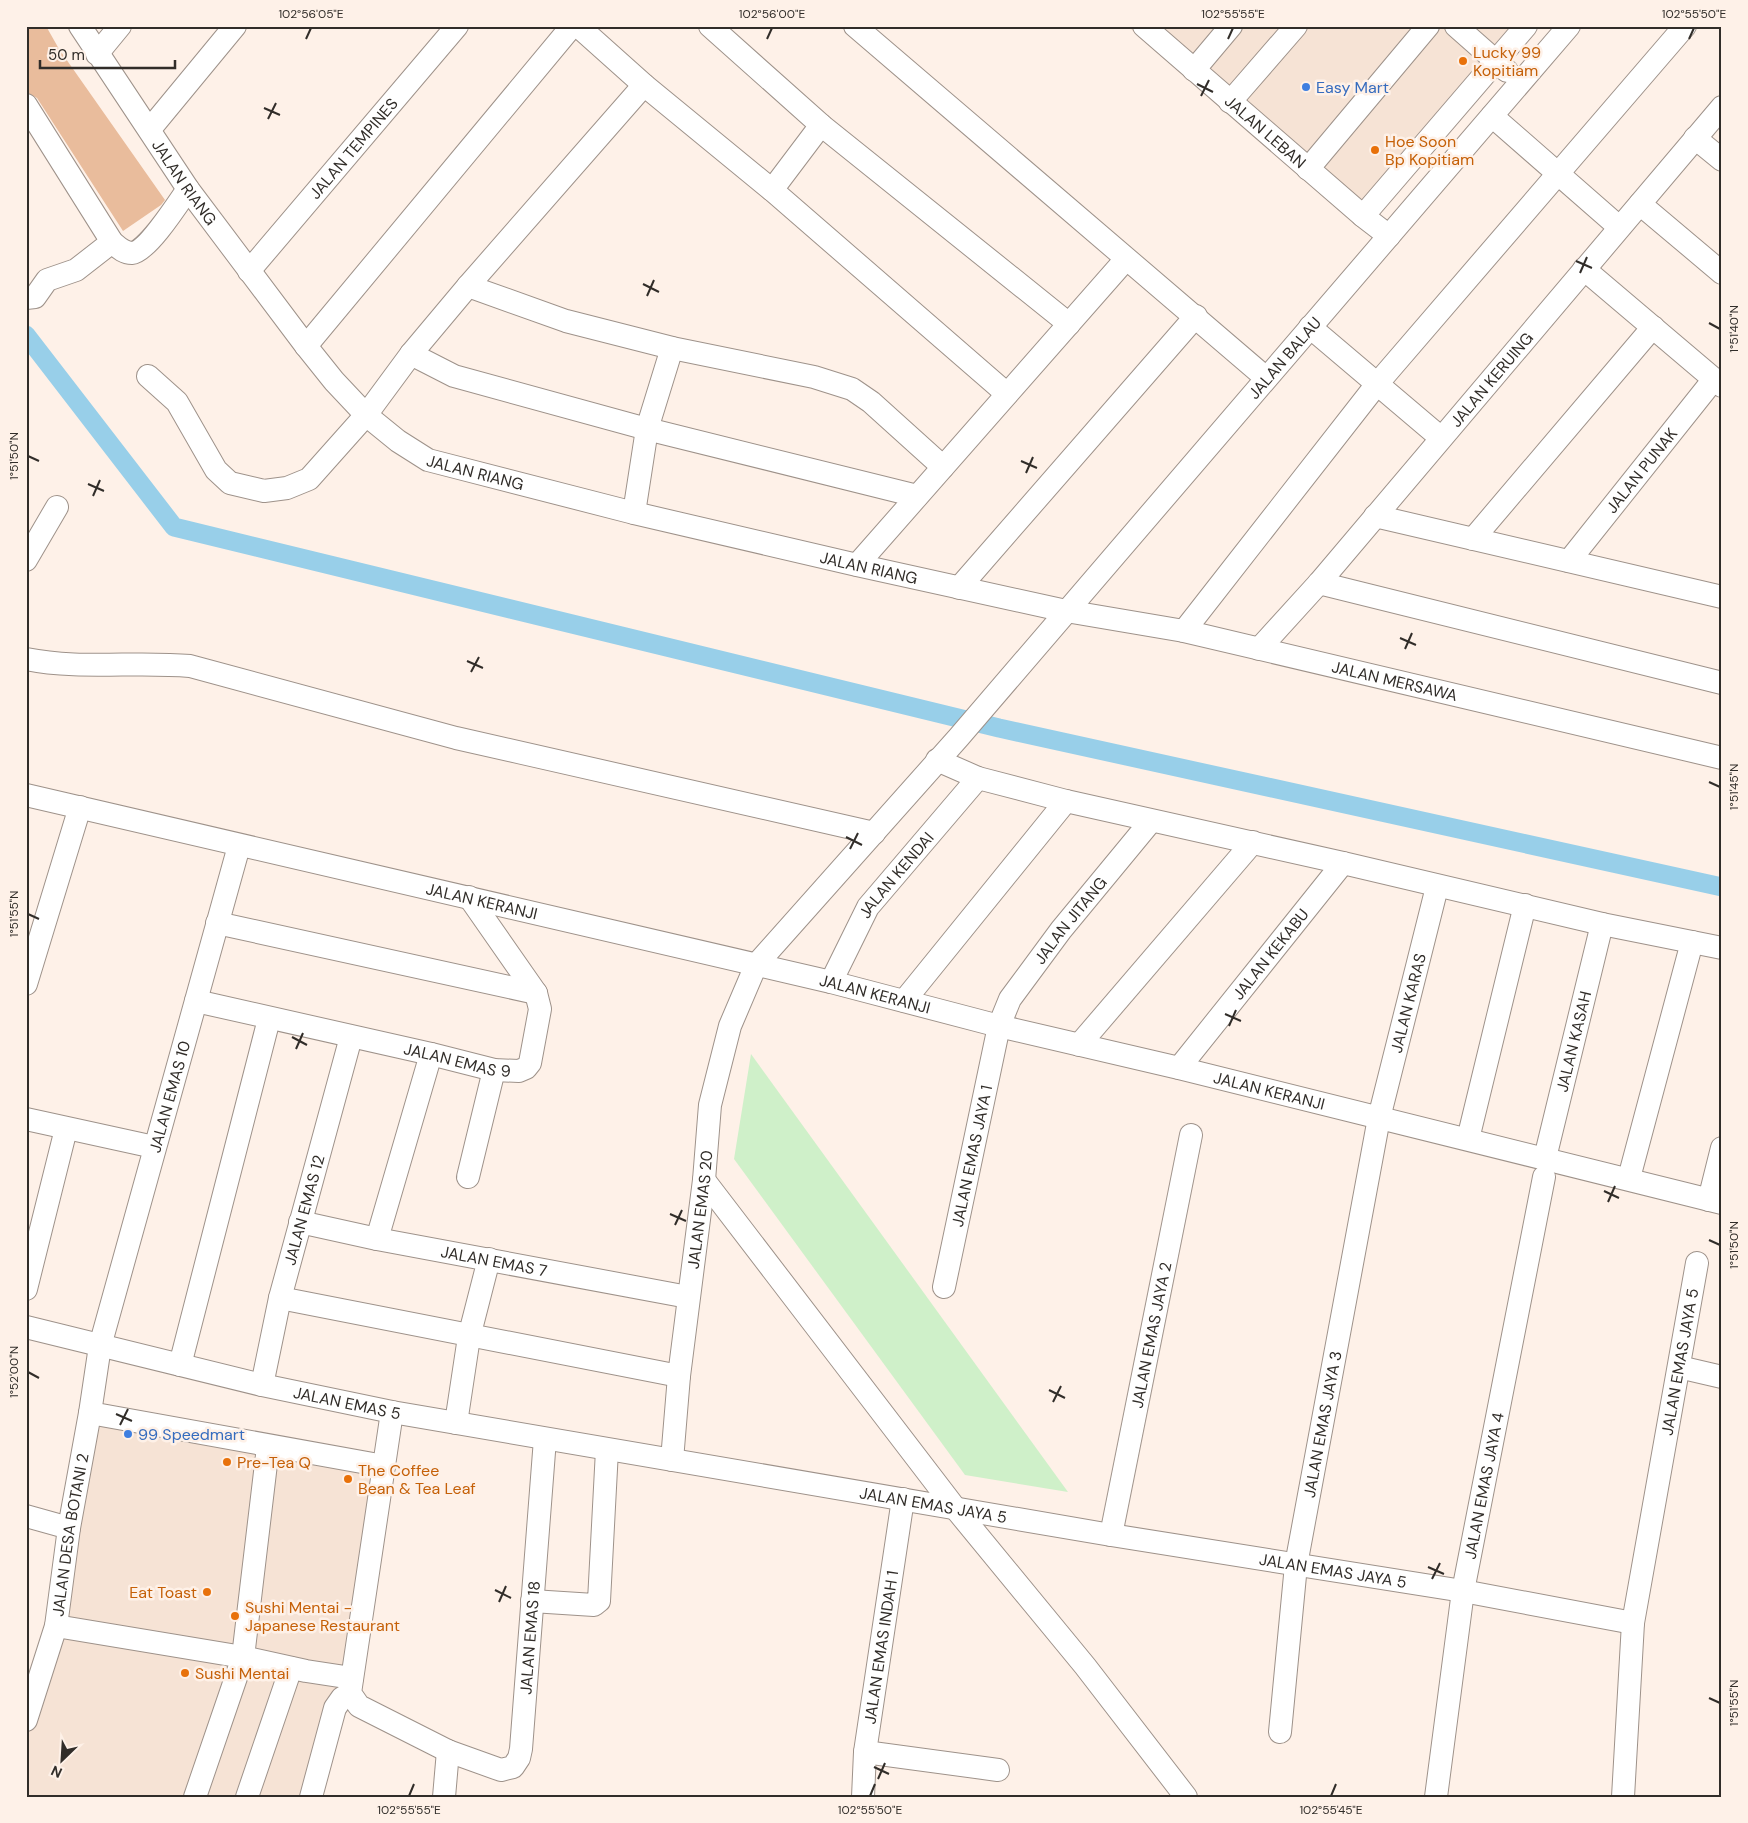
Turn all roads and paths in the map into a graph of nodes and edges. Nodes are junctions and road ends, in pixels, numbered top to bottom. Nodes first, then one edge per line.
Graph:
1 (80, 26) edge
2 (120, 26) edge
3 (235, 26) edge
4 (457, 26) edge
5 (572, 26) edge
6 (578, 26) edge
7 (710, 26) edge
8 (855, 26) edge
9 (1144, 26) edge
10 (1296, 26) edge
11 (1428, 26) edge
12 (1456, 26) edge
13 (1526, 26) edge
14 (1569, 26) edge
15 (1685, 26) edge
16 (1229, 27) edge
17 (97, 54) junction
18 (1496, 61) junction
19 (1194, 70) junction
20 (1521, 83) junction
21 (644, 85) junction
22 (1230, 102) junction
23 (26, 105) edge
24 (1722, 106) edge
25 (1492, 116) junction
26 (821, 125) junction
27 (150, 129) junction
28 (1695, 138) junction
29 (1722, 160) edge
30 (1308, 169) junction
31 (1559, 173) junction
32 (188, 189) junction
33 (772, 190) junction
34 (1640, 204) junction
35 (1363, 216) junction
36 (1619, 227) junction
37 (1389, 236) junction
38 (112, 242) junction
39 (1126, 259) junction
40 (1584, 269) junction
41 (249, 271) junction
42 (1722, 273) edge
43 (468, 286) junction
44 (26, 298) edge
45 (1196, 316) junction
46 (1069, 324) junction
47 (1653, 327) junction
48 (1310, 328) junction
49 (306, 346) junction
50 (672, 348) junction
51 (411, 354) junction
52 (148, 376) dead end
53 (1266, 378) junction
54 (1718, 382) edge
55 (1377, 384) junction
56 (1007, 394) junction
57 (366, 415) junction
58 (647, 429) junction
59 (1441, 438) junction
60 (943, 467) junction
61 (917, 496) junction
62 (57, 507) dead end
63 (634, 512) junction
64 (1375, 516) junction
65 (1473, 539) junction
66 (26, 560) edge
67 (1569, 561) junction
68 (857, 565) junction
69 (1319, 583) junction
70 (959, 588) junction
71 (1722, 598) edge
72 (1066, 611) junction
73 (1184, 631) junction
74 (1259, 649) junction
75 (26, 659) edge
76 (1722, 683) edge
77 (1719, 754) edge
78 (938, 760) junction
79 (978, 778) junction
80 (26, 795) edge
81 (1066, 801) junction
82 (80, 807) junction
83 (1150, 821) junction
84 (874, 833) junction
85 (1253, 842) junction
86 (239, 846) junction
87 (1343, 863) junction
88 (1437, 887) junction
89 (468, 897) junction
90 (1525, 905) junction
91 (217, 923) junction
92 (1602, 924) junction
93 (1692, 942) junction
94 (1722, 948) edge
95 (756, 964) junction
96 (831, 982) junction
97 (26, 984) edge
98 (536, 993) junction
99 (196, 1001) junction
100 (904, 1001) junction
101 (269, 1019) junction
102 (999, 1026) junction
103 (351, 1037) junction
104 (1079, 1045) junction
105 (431, 1054) junction
106 (1179, 1068) junction
107 (494, 1070) junction
108 (1379, 1118) junction
109 (26, 1119) edge
110 (66, 1129) junction
111 (1191, 1135) dead end
112 (1468, 1139) junction
113 (154, 1147) junction
114 (1722, 1148) edge
115 (1544, 1168) junction
116 (468, 1177) dead end
117 (1629, 1178) junction
118 (704, 1180) junction
119 (1715, 1201) edge
120 (300, 1222) junction
121 (378, 1239) junction
122 (489, 1259) junction
123 (1697, 1263) dead end
124 (944, 1287) dead end
125 (26, 1289) edge
126 (280, 1298) junction
127 (688, 1298) junction
128 (26, 1327) edge
129 (469, 1337) junction
130 (100, 1346) junction
131 (180, 1365) junction
132 (1679, 1367) junction
133 (679, 1376) junction
134 (1722, 1377) edge
135 (262, 1384) junction
136 (392, 1412) junction
137 (90, 1413) junction
138 (456, 1423) junction
139 (545, 1439) junction
140 (268, 1447) junction
141 (607, 1450) junction
142 (672, 1460) junction
143 (384, 1466) junction
144 (903, 1499) junction
145 (955, 1508) junction
146 (26, 1516) edge
147 (69, 1528) junction
148 (1112, 1535) junction
149 (1296, 1565) junction
150 (1463, 1591) junction
151 (532, 1601) junction
152 (1633, 1623) junction
153 (56, 1626) junction
154 (243, 1657) junction
155 (291, 1668) junction
156 (33, 1679) edge
157 (351, 1685) junction
158 (26, 1720) edge
159 (1280, 1732) dead end
160 (448, 1751) junction
161 (865, 1752) junction
162 (998, 1770) dead end
163 (195, 1797) edge
164 (247, 1797) edge
165 (311, 1797) edge
166 (444, 1797) edge
167 (863, 1797) edge
168 (1186, 1797) edge
169 (1436, 1797) edge
170 (1623, 1797) edge

1 - 17 street, JALAN RIANG
2 - 17 street
3 - 27 street
4 - 41 street, JALAN TEMPINES
5 - 49 street
6 - 21 street
7 - 26 street
8 - 39 street
9 - 19 street, JALAN LEBAN
10 - 22 street
11 - 30 street
12 - 18 street
13 - 18 street
14 - 20 street, JALAN BALAU
15 - 31 street
16 - 19 street
17 - 27 street, JALAN RIANG
18 - 20 street
18 - 35 street
19 - 22 street, JALAN LEBAN
20 - 25 street, JALAN BALAU
21 - 33 street
21 - 43 street
22 - 30 street, JALAN LEBAN
23 - 38 street
24 - 28 street, JALAN KERUING
25 - 31 street
25 - 37 street, JALAN BALAU
26 - 33 street
26 - 46 street
27 - 32 street, JALAN RIANG
28 - 29 street
28 - 34 street, JALAN KERUING
30 - 35 street, JALAN LEBAN
31 - 36 street
31 - 55 street
32 - 38 street
32 - 41 street, JALAN RIANG
33 - 56 street
34 - 36 street, JALAN KERUING
34 - 42 street
35 - 37 street, JALAN LEBAN
36 - 40 street, JALAN KERUING
37 - 48 street, JALAN BALAU
38 - 44 street
39 - 45 street
39 - 46 street
40 - 47 street
40 - 59 street, JALAN KERUING
41 - 49 street, JALAN RIANG
43 - 50 street
43 - 51 street
45 - 53 street
45 - 70 street
46 - 56 street
47 - 54 street
47 - 65 street
48 - 53 street, JALAN BALAU
48 - 55 street
49 - 57 street, JALAN RIANG
50 - 58 street
50 - 60 street
51 - 57 street
51 - 58 street
52 - 57 street
53 - 72 street, JALAN BALAU
54 - 67 street, JALAN PUNAK
55 - 59 street
55 - 73 street
56 - 60 street
57 - 63 street, JALAN RIANG
58 - 61 street
58 - 63 street
59 - 64 street, JALAN KERUING
60 - 61 street
61 - 68 street
62 - 66 street
63 - 68 street, JALAN RIANG
64 - 65 street
64 - 69 street, JALAN KERUING
65 - 67 street
67 - 71 street
68 - 70 street, JALAN RIANG
69 - 74 street, JALAN KERUING
69 - 76 street
70 - 72 street, JALAN RIANG
72 - 73 street, JALAN MERSAWA
72 - 78 street, JALAN BALAU
73 - 74 street, JALAN MERSAWA
74 - 77 street, JALAN MERSAWA
75 - 84 street
78 - 79 street
78 - 84 street, JALAN BALAU
79 - 81 street
79 - 96 street, JALAN KENDAI
80 - 82 street, JALAN KERANJI
81 - 83 street
81 - 100 street
82 - 86 street, JALAN KERANJI
82 - 97 street
83 - 85 street
83 - 102 street, JALAN JITANG
84 - 95 street, JALAN EMAS 20
85 - 87 street
85 - 104 street
86 - 89 street, JALAN KERANJI
86 - 91 street, JALAN EMAS 10
87 - 88 street
87 - 106 street, JALAN KEKABU
88 - 90 street
88 - 108 street, JALAN KARAS
89 - 95 street, JALAN KERANJI
89 - 98 street, JALAN EMAS 9
90 - 92 street
90 - 112 street
91 - 98 street
91 - 99 street, JALAN EMAS 10
92 - 93 street
92 - 115 street, JALAN KASAH
93 - 94 street
93 - 117 street
95 - 96 street, JALAN KERANJI
95 - 118 street, JALAN EMAS 20
96 - 100 street, JALAN KERANJI
98 - 107 street, JALAN EMAS 9
99 - 101 street, JALAN EMAS 9
99 - 113 street, JALAN EMAS 10
100 - 102 street, JALAN KERANJI
101 - 103 street, JALAN EMAS 9
101 - 131 street
102 - 104 street, JALAN KERANJI
102 - 124 street, JALAN EMAS JAYA 1
103 - 105 street, JALAN EMAS 9
103 - 120 street, JALAN EMAS 12
104 - 106 street, JALAN KERANJI
105 - 107 street, JALAN EMAS 9
105 - 121 street
106 - 108 street, JALAN KERANJI
107 - 116 street
108 - 112 street, JALAN KERANJI
108 - 149 street, JALAN EMAS JAYA 3
109 - 110 street
110 - 113 street
110 - 125 street
111 - 148 street, JALAN EMAS JAYA 2
112 - 115 street, JALAN KERANJI
113 - 130 street, JALAN EMAS 10
114 - 119 street
115 - 117 street, JALAN KERANJI
115 - 150 street, JALAN EMAS JAYA 4
117 - 119 street, JALAN KERANJI
118 - 127 street, JALAN EMAS 20
118 - 145 street
120 - 121 street, JALAN EMAS 7
120 - 126 street, JALAN EMAS 12
121 - 122 street, JALAN EMAS 7
122 - 127 street, JALAN EMAS 7
122 - 129 street
123 - 132 street, JALAN EMAS JAYA 5
126 - 129 street
126 - 135 street, JALAN EMAS 12
127 - 133 street, JALAN EMAS 20
128 - 130 street, JALAN EMAS 5
129 - 133 street
129 - 138 street
130 - 131 street, JALAN EMAS 5
130 - 137 street, JALAN DESA BOTANI 2
131 - 135 street, JALAN EMAS 5
132 - 134 street
132 - 152 street, JALAN EMAS JAYA 5
133 - 142 street, JALAN EMAS 20
135 - 136 street, JALAN EMAS 5
136 - 138 street, JALAN EMAS 5
136 - 143 street
137 - 140 street
137 - 147 street, JALAN DESA BOTANI 2
138 - 139 street, JALAN EMAS 5
139 - 141 street, JALAN EMAS 5
139 - 151 street, JALAN EMAS 18
140 - 143 street
140 - 154 street
141 - 142 street, JALAN EMAS 5
141 - 151 street
142 - 144 street, JALAN EMAS JAYA 5
143 - 157 street
144 - 145 street, JALAN EMAS JAYA 5
144 - 161 street, JALAN EMAS INDAH 1
145 - 148 street, JALAN EMAS JAYA 5
145 - 168 street
146 - 147 street
147 - 153 street, JALAN DESA BOTANI 2
148 - 149 street, JALAN EMAS JAYA 5
149 - 150 street, JALAN EMAS JAYA 5
149 - 159 street, JALAN EMAS JAYA 3
150 - 152 street, JALAN EMAS JAYA 5
150 - 169 street, JALAN EMAS JAYA 4
151 - 160 street, JALAN EMAS 18
152 - 170 street
153 - 154 street
153 - 156 street, JALAN DESA BOTANI 2
154 - 155 street
154 - 163 street
155 - 157 street
155 - 164 street
156 - 158 street, JALAN DESA BOTANI 2
157 - 160 street, JALAN EMAS 18
157 - 165 street
160 - 166 street
161 - 162 street
161 - 167 street, JALAN EMAS INDAH 1

